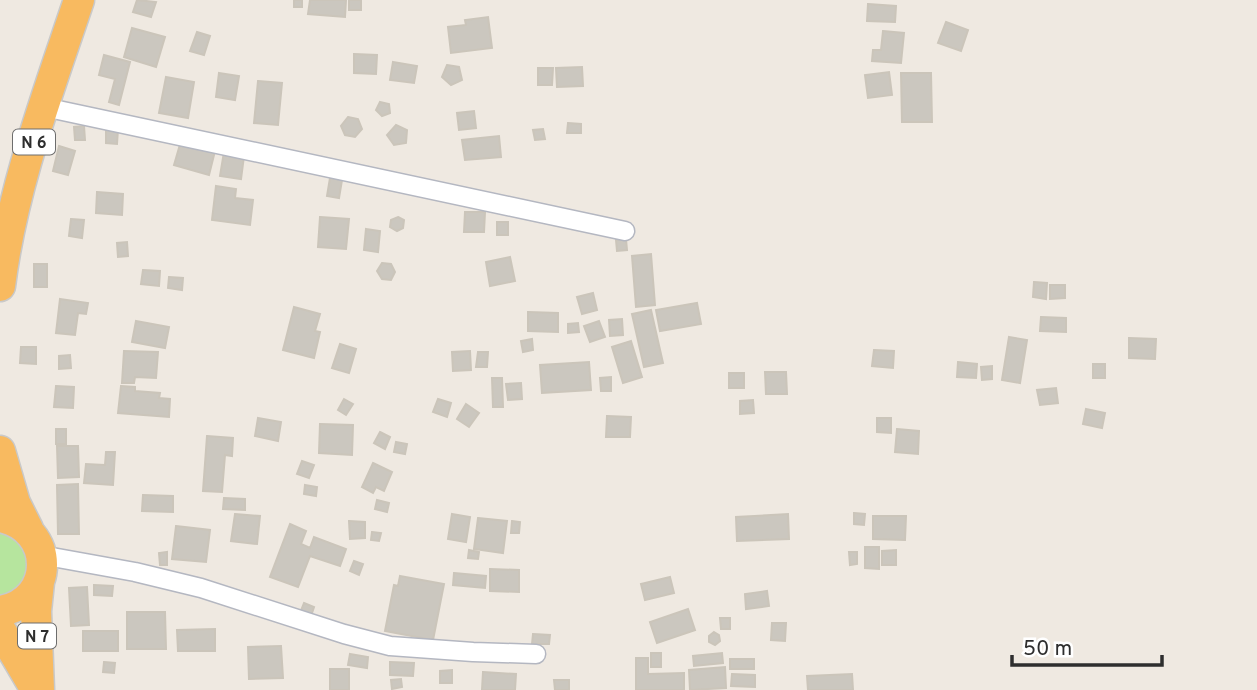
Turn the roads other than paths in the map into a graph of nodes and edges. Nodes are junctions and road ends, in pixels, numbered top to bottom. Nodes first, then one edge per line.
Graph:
1 (79, 0) edge
2 (44, 107) junction
3 (625, 231) dead end
4 (0, 286) edge
5 (0, 451) edge
6 (0, 517) edge
7 (36, 555) junction
8 (0, 611) edge
9 (0, 629) edge
10 (536, 654) dead end
11 (38, 690) edge

1 - 2 highway, N 6
2 - 3 street
2 - 4 highway, N 6
5 - 7 highway
6 - 7 highway
7 - 8 highway
7 - 10 street
7 - 11 highway, N 7
9 - 11 highway, N 7

